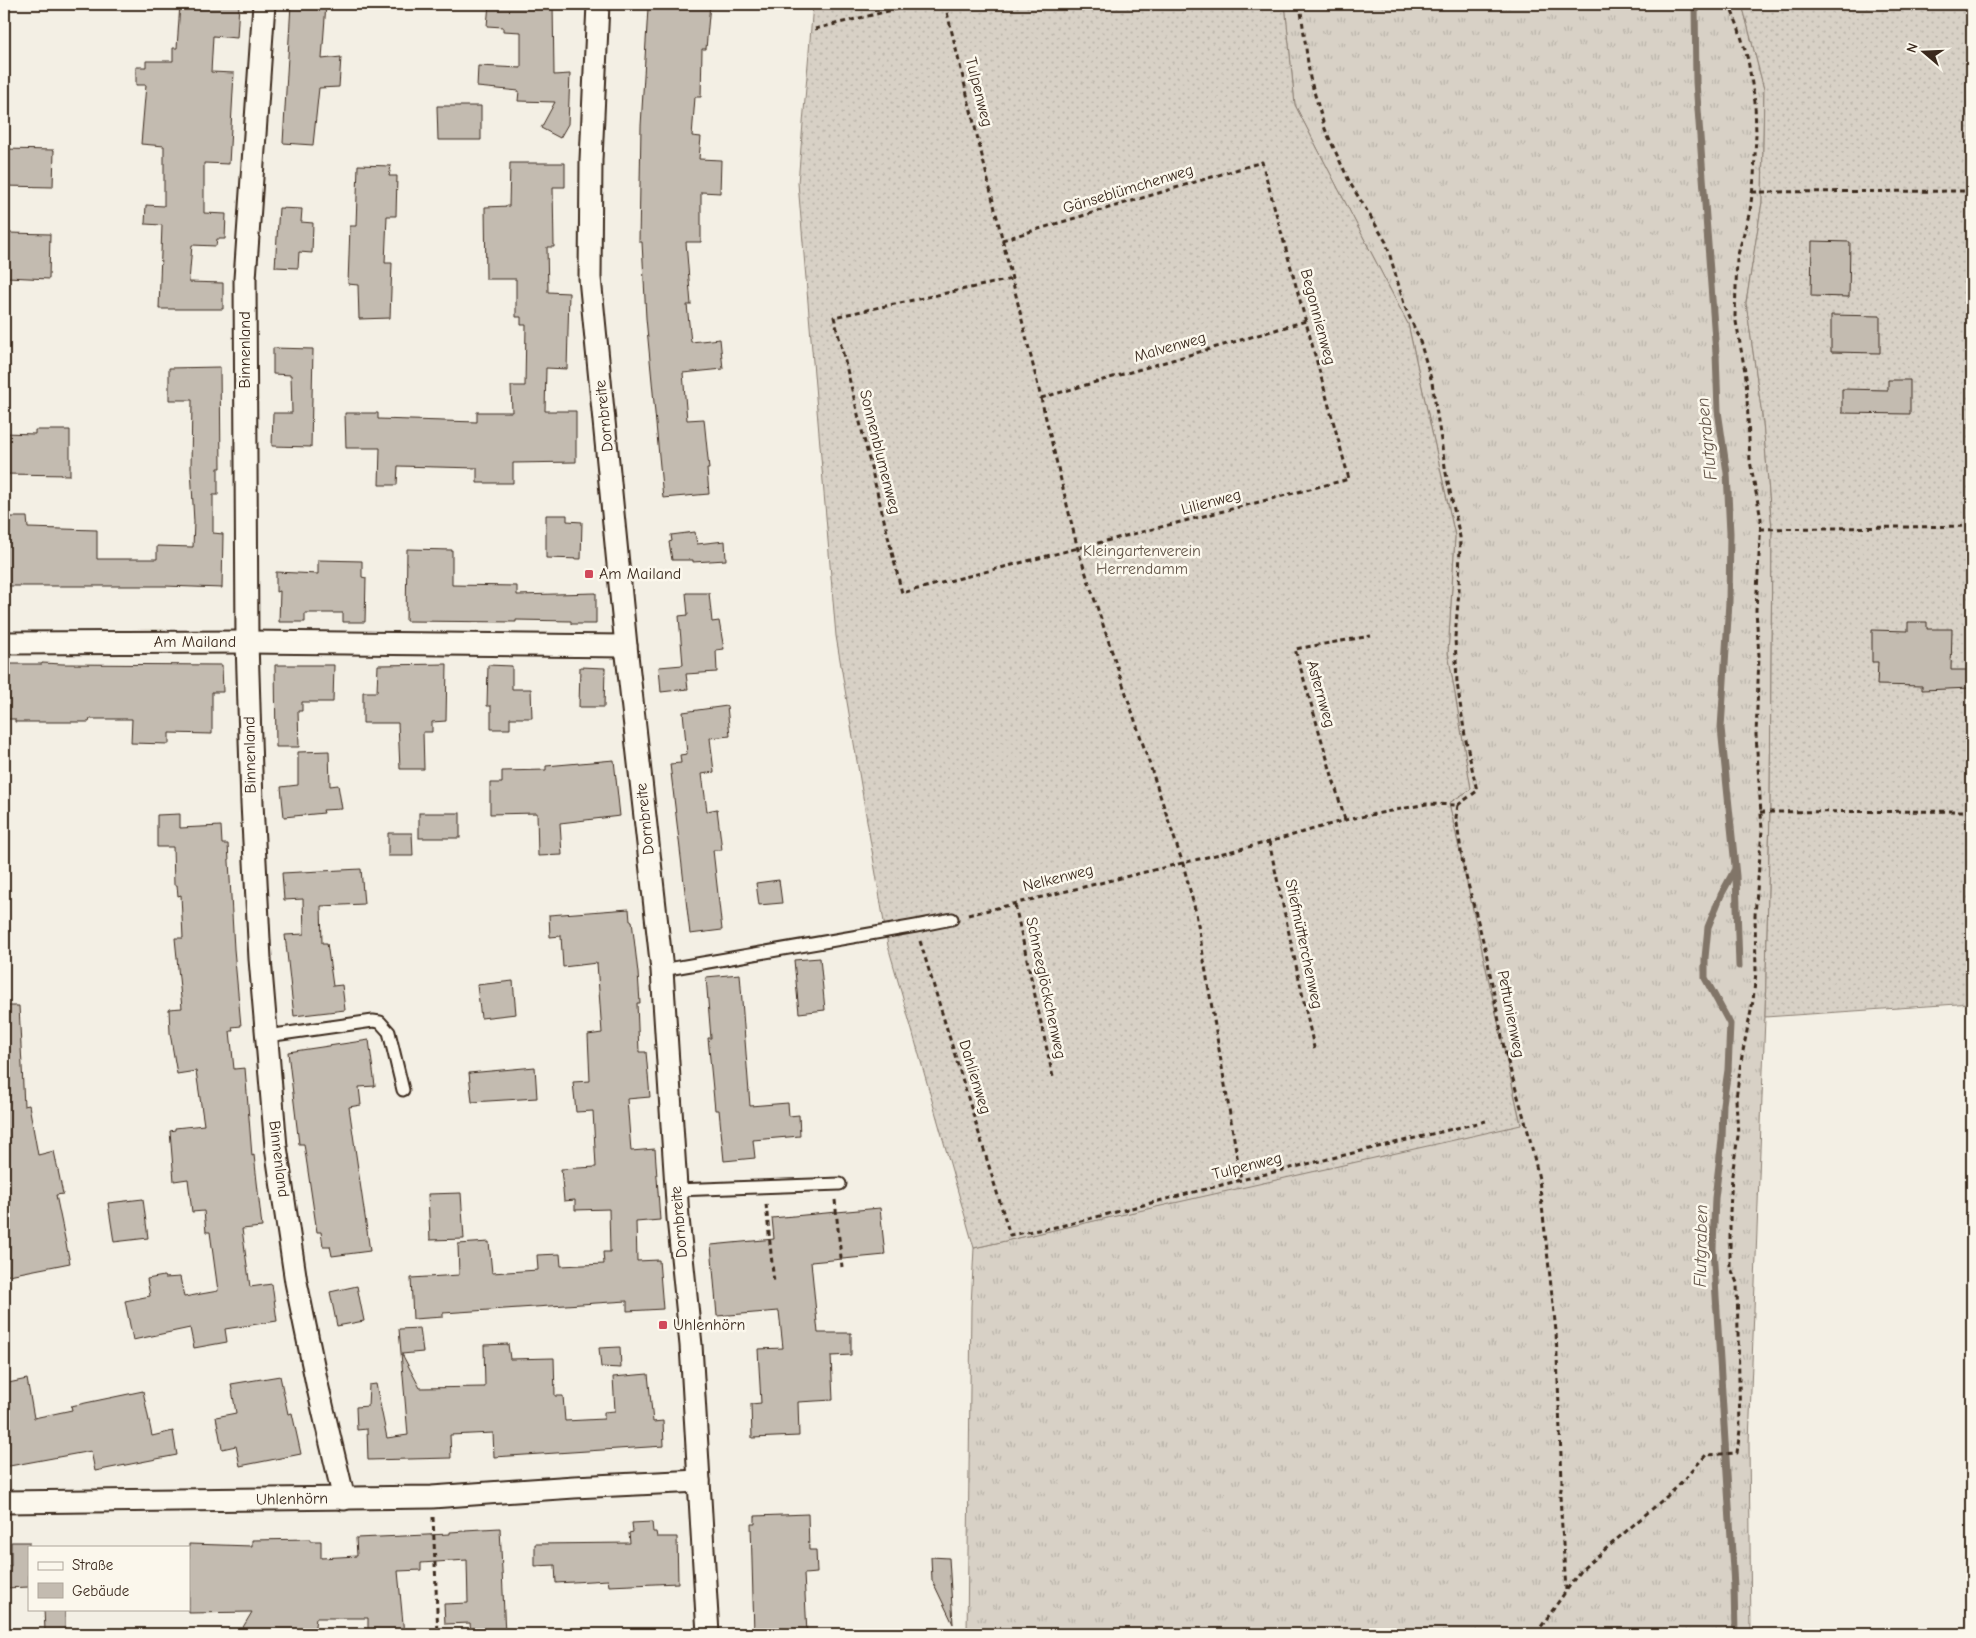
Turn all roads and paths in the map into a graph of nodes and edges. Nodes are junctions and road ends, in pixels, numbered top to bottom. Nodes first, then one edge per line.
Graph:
1 (264, 4) edge
2 (598, 4) edge
3 (917, 4) edge
4 (944, 4) edge
5 (1300, 4) edge
6 (1729, 4) edge
7 (815, 28) dead end
8 (1262, 162) joint
9 (1972, 191) edge
10 (1752, 192) junction
11 (1002, 240) junction
12 (1012, 279) junction
13 (1306, 320) junction
14 (1041, 398) junction
15 (1349, 479) joint
16 (1972, 526) edge
17 (1760, 529) junction
18 (1078, 550) junction
19 (1370, 636) dead end
20 (247, 642) junction
21 (4, 643) edge
22 (626, 646) junction
23 (1458, 805) junction
24 (1972, 811) edge
25 (1760, 812) junction
26 (1345, 820) junction
27 (1269, 842) junction
28 (1183, 864) junction
29 (1015, 905) junction
30 (952, 919) joint
31 (916, 926) junction
32 (662, 970) junction
33 (267, 1036) junction
34 (1315, 1052) dead end
35 (1053, 1077) dead end
36 (403, 1090) dead end
37 (1490, 1120) dead end
38 (1241, 1180) junction
39 (836, 1184) joint
40 (764, 1186) junction
41 (676, 1190) junction
42 (1010, 1234) joint
43 (842, 1267) dead end
44 (774, 1283) dead end
45 (699, 1481) junction
46 (432, 1497) junction
47 (344, 1499) junction
48 (4, 1502) edge
49 (1566, 1591) junction
50 (438, 1634) edge
51 (708, 1634) edge
52 (1536, 1634) edge

1 - 20 street, Binnenland
2 - 22 street, Dornbreite
3 - 7 path
4 - 11 path, Tulpenweg
5 - 23 path
6 - 10 path
8 - 11 path, Gänseblümchenweg
8 - 13 path, Begonnienweg
9 - 10 path
10 - 17 path
11 - 12 path, Tulpenweg
12 - 14 path, Tulpenweg
12 - 18 path, Sonnenblumenweg
13 - 14 path, Malvenweg
13 - 15 path, Begonnienweg
14 - 18 path, Tulpenweg
15 - 18 path, Lilienweg
16 - 17 path
17 - 25 path
18 - 28 path, Tulpenweg
19 - 26 path, Asternweg
20 - 21 street, Am Mailand
20 - 22 street, Am Mailand
20 - 33 street, Binnenland
22 - 32 street, Dornbreite
23 - 26 path, Nelkenweg
23 - 49 path, Pettunienweg
24 - 25 path
25 - 49 path
26 - 27 path, Nelkenweg
27 - 28 path, Nelkenweg
27 - 34 path, Stiefmütterchenweg
28 - 29 path, Nelkenweg
28 - 38 path, Tulpenweg
29 - 30 path, Nelkenweg
29 - 35 path, Schneeglöckchenweg
30 - 31 lane
31 - 32 lane
31 - 42 path, Dahlienweg
32 - 41 street, Dornbreite
33 - 36 lane
33 - 47 street, Binnenland
37 - 38 path, Tulpenweg
38 - 42 path, Tulpenweg
39 - 40 lane
39 - 43 path
40 - 41 lane
40 - 44 path
41 - 45 street, Dornbreite
45 - 46 street, Uhlenhörn
45 - 51 street, Dornbreite
46 - 47 street, Uhlenhörn
46 - 50 path
47 - 48 street, Uhlenhörn
49 - 52 path

